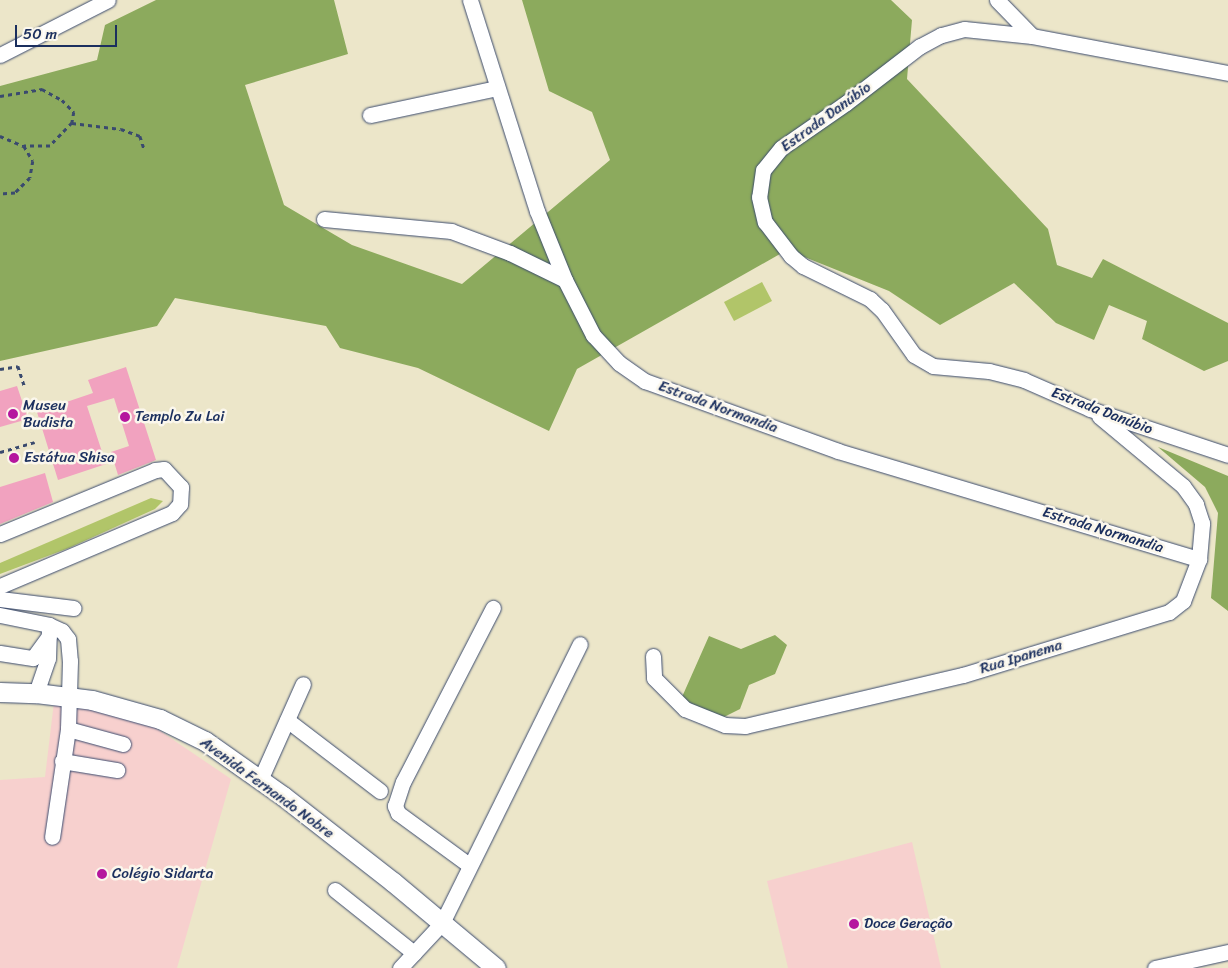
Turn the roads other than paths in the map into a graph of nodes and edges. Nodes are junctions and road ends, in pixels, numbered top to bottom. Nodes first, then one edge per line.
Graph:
1 (108, 0) edge
2 (470, 0) edge
3 (997, 0) edge
4 (1032, 36) junction
5 (0, 55) edge
6 (1228, 73) edge
7 (497, 88) junction
8 (370, 115) dead end
9 (324, 219) dead end
10 (565, 280) junction
11 (1090, 409) junction
12 (1228, 455) edge
13 (0, 534) edge
14 (1199, 559) junction
15 (0, 586) edge
16 (0, 599) edge
17 (73, 608) dead end
18 (493, 608) dead end
19 (0, 615) edge
20 (50, 630) junction
21 (580, 644) dead end
22 (0, 653) edge
23 (653, 656) dead end
24 (303, 684) dead end
25 (0, 692) edge
26 (36, 692) junction
27 (68, 696) junction
28 (287, 720) junction
29 (68, 729) junction
30 (123, 744) dead end
31 (62, 761) junction
32 (118, 770) dead end
33 (260, 780) junction
34 (380, 791) dead end
35 (52, 837) dead end
36 (469, 866) junction
37 (335, 890) dead end
38 (442, 923) junction
39 (1228, 952) edge
40 (414, 953) junction
41 (400, 968) edge
42 (496, 968) edge
43 (1155, 968) edge

1 - 5 street
2 - 7 street, Estrada Normandia
3 - 4 street
4 - 6 street, Estrada Danúbio
4 - 11 street, Estrada Danúbio
7 - 8 street
7 - 10 street, Estrada Normandia
9 - 10 street
10 - 14 street, Estrada Normandia
11 - 12 street, Estrada Danúbio
11 - 14 street, Rua Ipanema
13 - 15 street
14 - 23 street, Rua Ipanema
16 - 17 street
18 - 36 street
19 - 20 street
20 - 22 street
20 - 26 street
20 - 27 street
21 - 36 street
24 - 28 street
25 - 26 main road, Avenida Fernando Nobre
26 - 27 main road, Avenida Fernando Nobre
27 - 29 street
27 - 33 main road, Avenida Fernando Nobre
28 - 33 street
28 - 34 street
29 - 30 street
29 - 31 street
31 - 32 street
31 - 35 street
33 - 38 main road, Avenida Fernando Nobre
36 - 38 street
37 - 40 street
38 - 40 street
38 - 42 main road, Avenida Fernando Nobre
39 - 43 street
40 - 41 street

